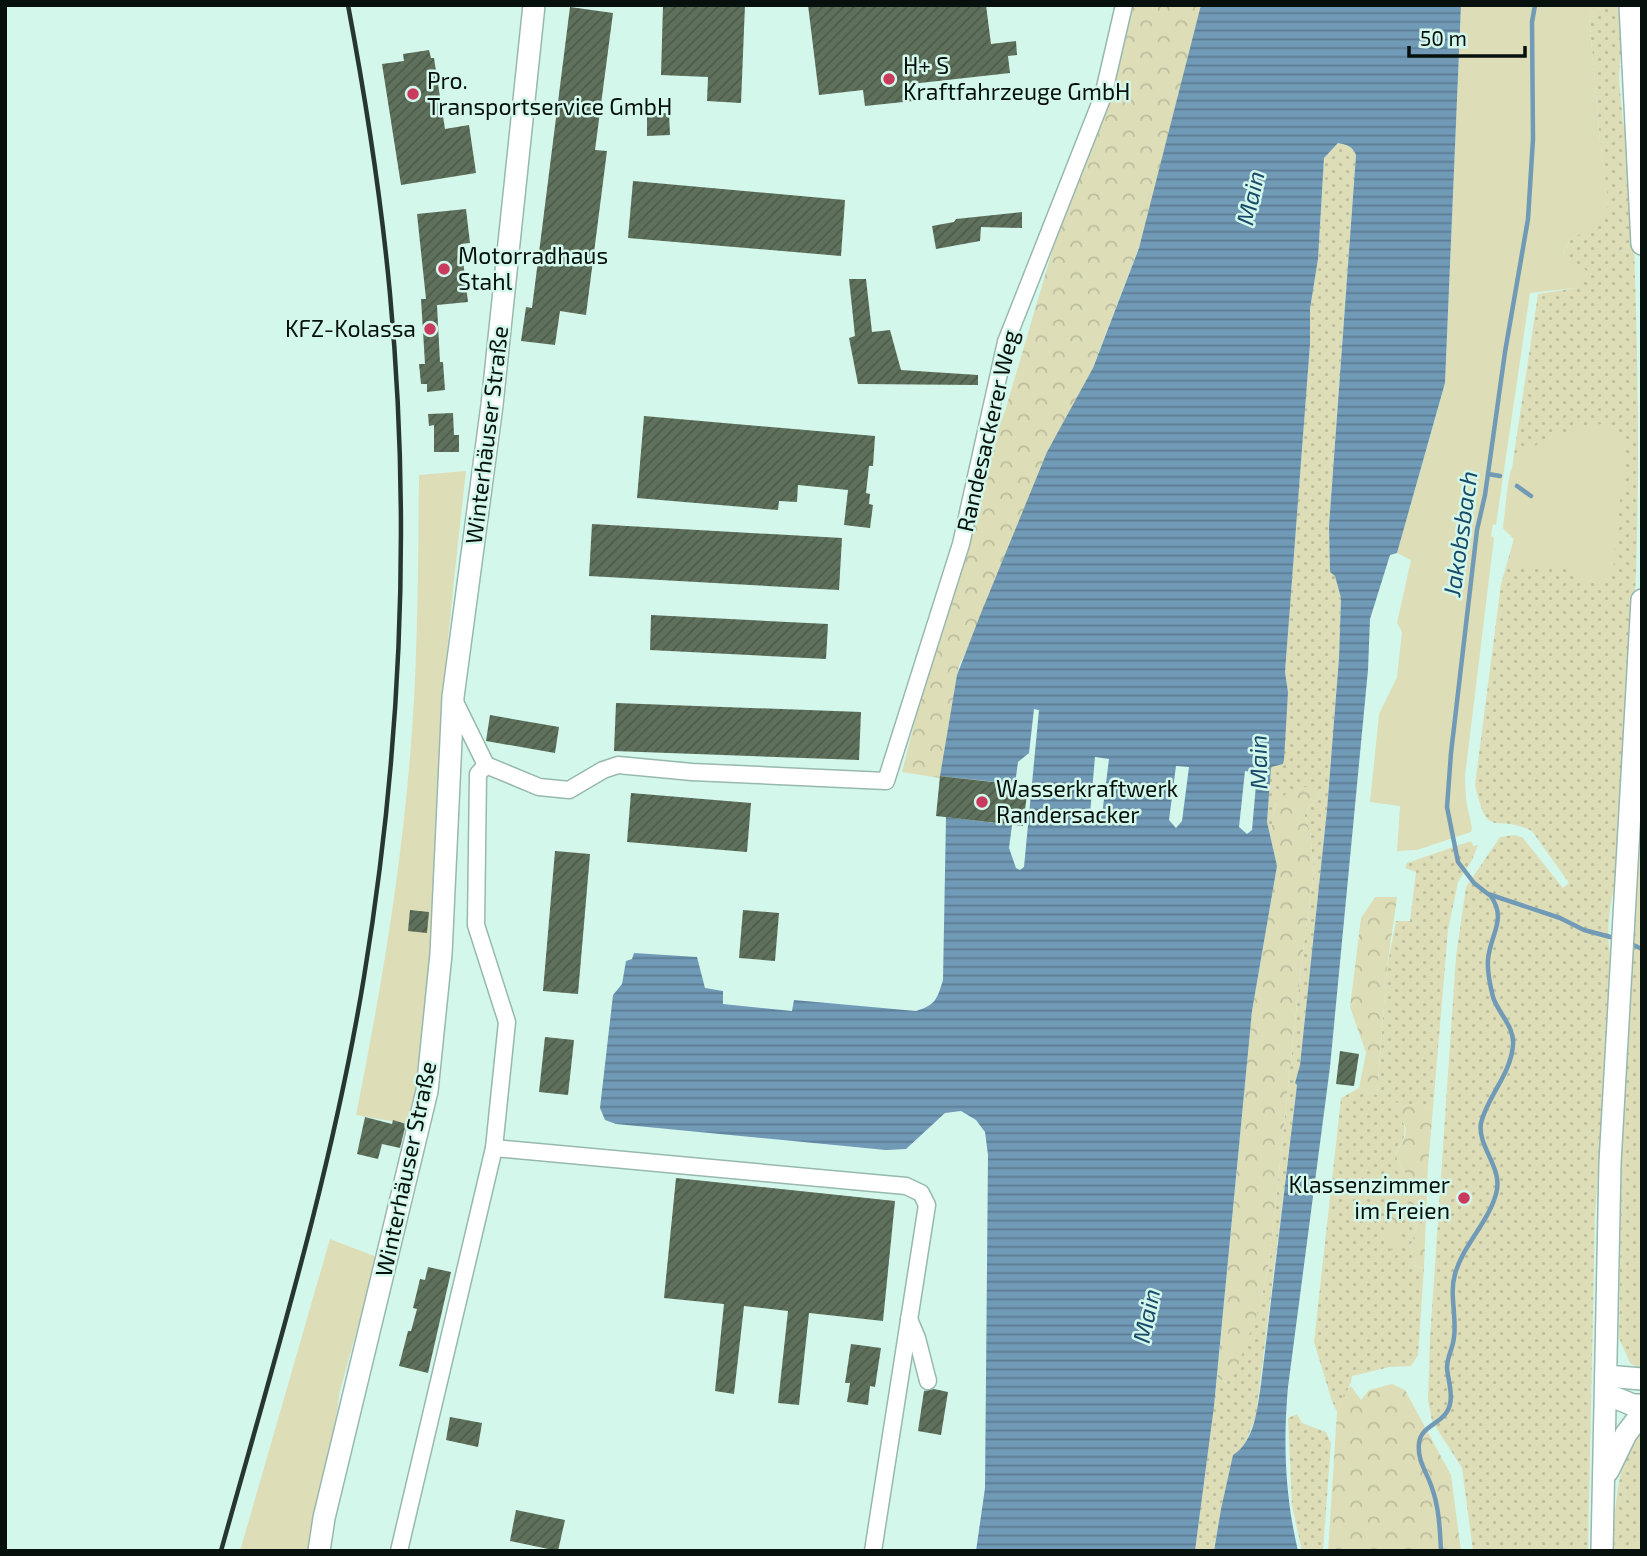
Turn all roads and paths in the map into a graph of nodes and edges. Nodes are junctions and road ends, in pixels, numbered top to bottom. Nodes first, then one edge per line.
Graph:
1 (534, 5) edge
2 (1124, 5) edge
3 (1630, 5) edge
4 (1642, 244) edge
5 (1642, 600) edge
6 (453, 697) junction
7 (486, 765) junction
8 (494, 1148) junction
9 (909, 1319) junction
10 (1642, 1379) edge
11 (928, 1381) dead end
12 (1606, 1385) junction
13 (1642, 1405) edge
14 (1642, 1413) edge
15 (1604, 1479) junction
16 (319, 1551) edge
17 (399, 1551) edge
18 (873, 1551) edge
19 (1602, 1551) edge

1 - 6 main road, Winterhäuser Straße
2 - 7 street, Randesackerer Weg
3 - 4 main road
5 - 12 main road
6 - 7 street
6 - 16 main road, Winterhäuser Straße
7 - 8 street
8 - 9 street
8 - 17 street
9 - 11 street
9 - 18 street
10 - 12 main road
12 - 13 main road
12 - 15 main road
14 - 15 main road
15 - 19 main road

